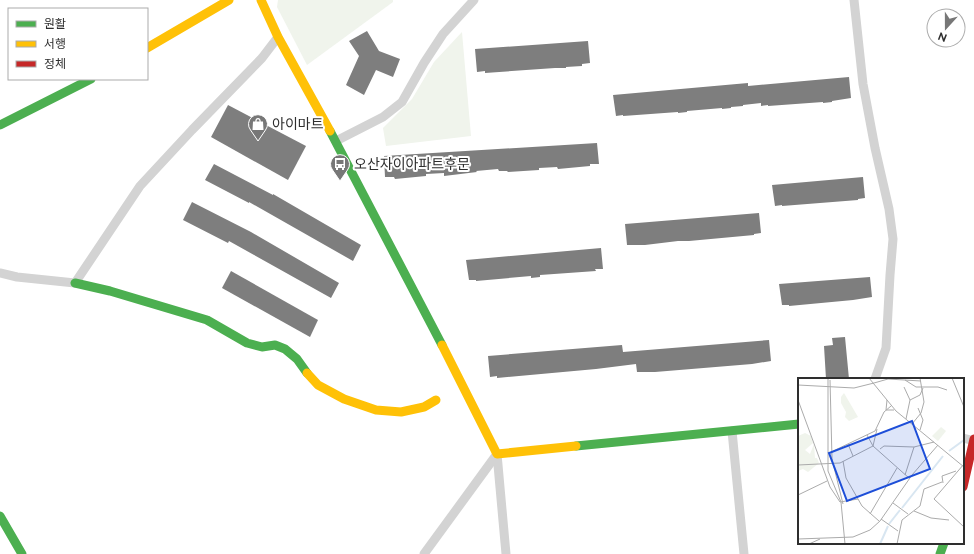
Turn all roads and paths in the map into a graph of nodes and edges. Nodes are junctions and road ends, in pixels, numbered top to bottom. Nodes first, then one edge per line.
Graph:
1 (229, 0) edge
2 (260, 0) edge
3 (474, 0) edge
4 (854, 0) edge
5 (278, 37) junction
6 (148, 47) edge
7 (89, 80) edge
8 (0, 125) edge
9 (336, 141) junction
10 (0, 273) edge
11 (75, 283) junction
12 (875, 378) edge
13 (436, 400) dead end
14 (798, 424) edge
15 (732, 431) junction
16 (964, 438) edge
17 (974, 441) edge
18 (497, 454) junction
19 (964, 483) edge
20 (0, 516) edge
21 (3, 530) edge
22 (944, 544) edge
23 (22, 554) edge
24 (424, 554) edge
25 (506, 554) edge
26 (744, 554) edge
27 (940, 554) edge

1 - 6 street
2 - 5 street
3 - 9 street
4 - 12 street
5 - 9 street
5 - 11 street
7 - 8 street
9 - 18 street
10 - 11 street
11 - 13 street
14 - 15 street
15 - 18 street
15 - 26 street
16 - 17 street
17 - 19 street
18 - 24 street
18 - 25 street
20 - 21 street
21 - 23 street
22 - 27 street

